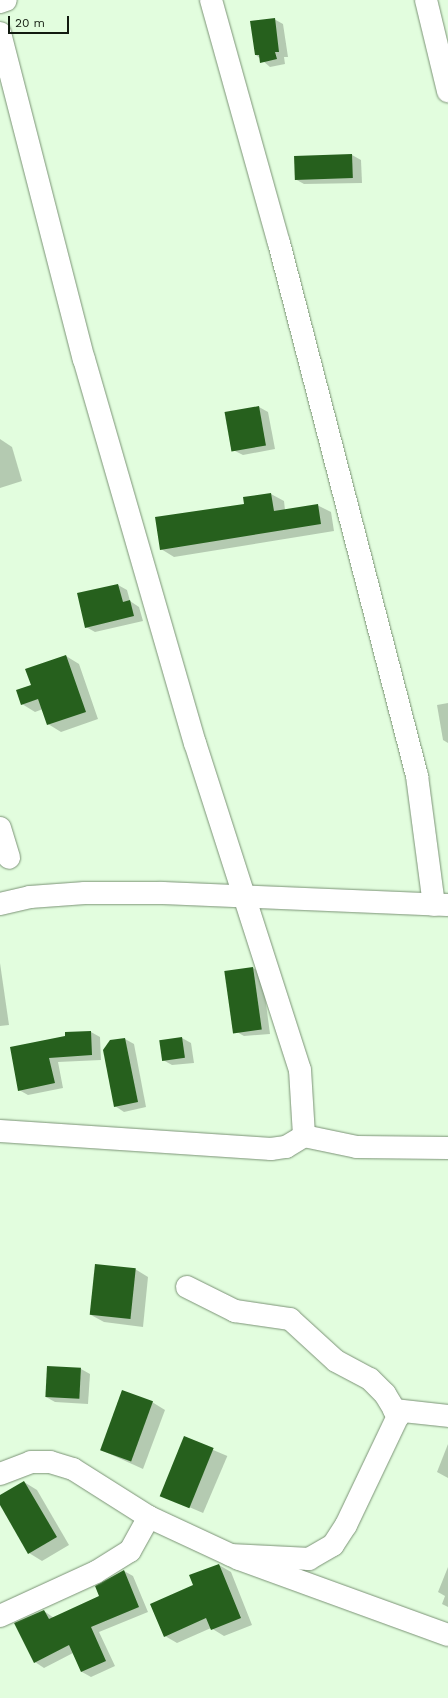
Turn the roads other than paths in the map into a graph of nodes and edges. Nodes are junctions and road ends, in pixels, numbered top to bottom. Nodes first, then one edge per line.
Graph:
1 (6, 0) edge
2 (211, 0) edge
3 (426, 0) edge
4 (0, 2) edge
5 (0, 33) edge
6 (448, 92) edge
7 (0, 828) edge
8 (9, 858) dead end
9 (243, 894) junction
10 (0, 904) edge
11 (441, 905) edge
12 (0, 1131) edge
13 (304, 1136) junction
14 (448, 1148) edge
15 (187, 1287) dead end
16 (394, 1410) junction
17 (448, 1416) edge
18 (0, 1474) edge
19 (149, 1517) junction
20 (230, 1555) junction
21 (0, 1616) edge
22 (448, 1635) edge

1 - 4 street
2 - 11 street
3 - 6 street
5 - 9 street
7 - 8 street
9 - 10 street
9 - 11 street
9 - 13 street
12 - 13 street
13 - 14 street
15 - 16 street
16 - 17 street
16 - 20 street
18 - 19 street
19 - 20 street
19 - 21 street
20 - 22 street

